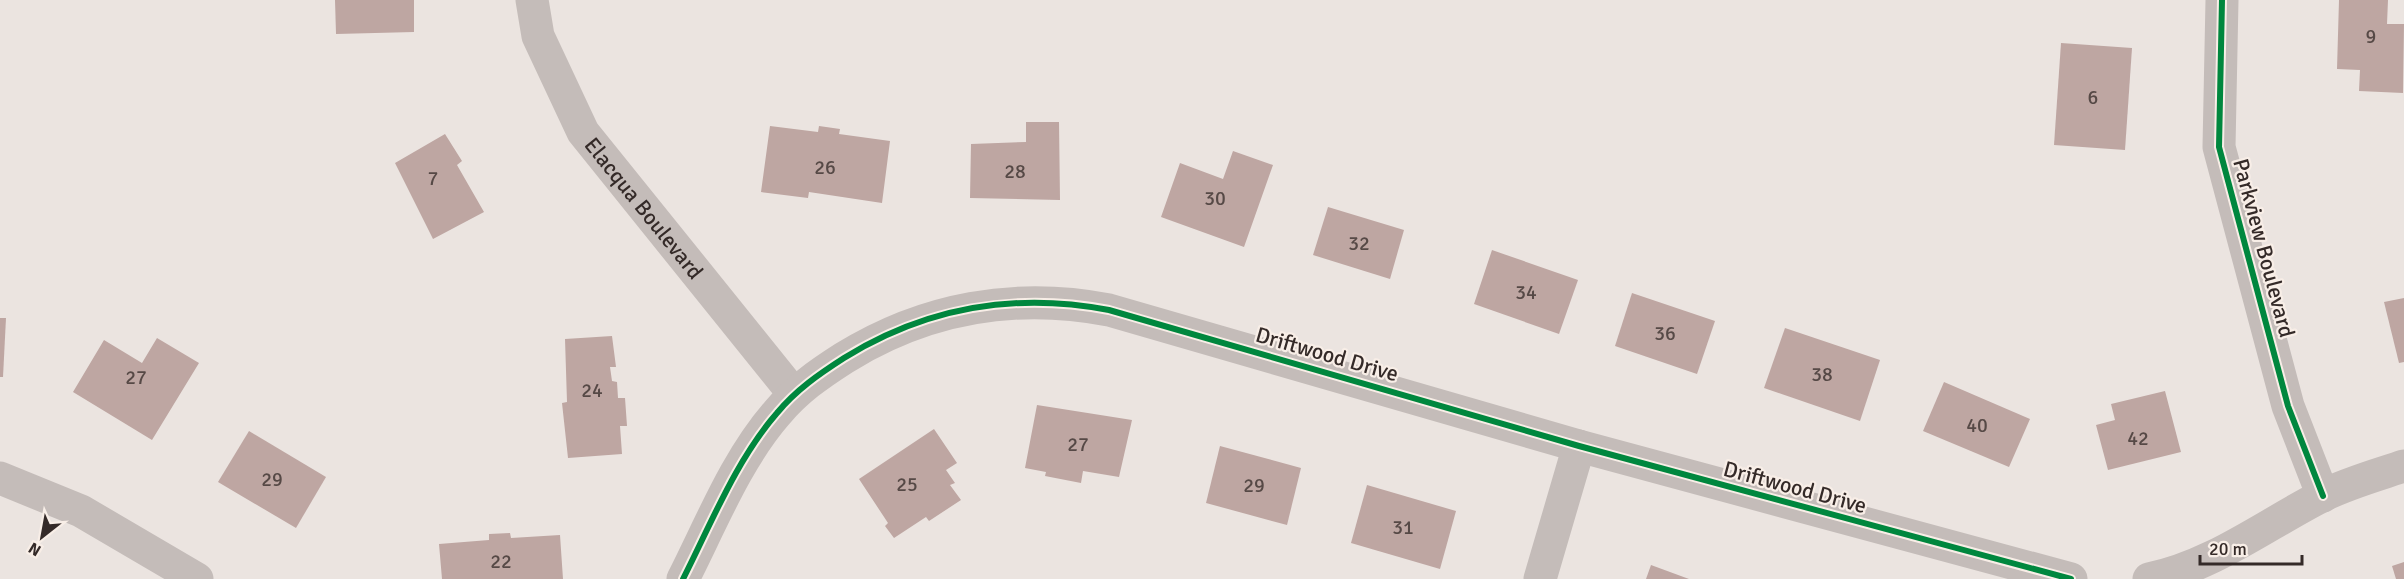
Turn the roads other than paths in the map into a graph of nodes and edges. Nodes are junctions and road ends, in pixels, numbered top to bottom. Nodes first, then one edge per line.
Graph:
1 (532, 0) edge
2 (2222, 0) edge
3 (794, 394) junction
4 (1579, 446) junction
5 (2404, 466) edge
6 (0, 478) edge
7 (2323, 495) junction
8 (197, 579) edge
9 (683, 579) edge
10 (1540, 579) edge
11 (2071, 579) edge
12 (2149, 579) edge

1 - 3 street, Elacqua Boulevard
2 - 7 street, Parkview Boulevard
3 - 4 street, Driftwood Drive
3 - 9 street, Driftwood Drive
4 - 10 street
4 - 11 street, Driftwood Drive
5 - 7 street
6 - 8 street
7 - 12 street

